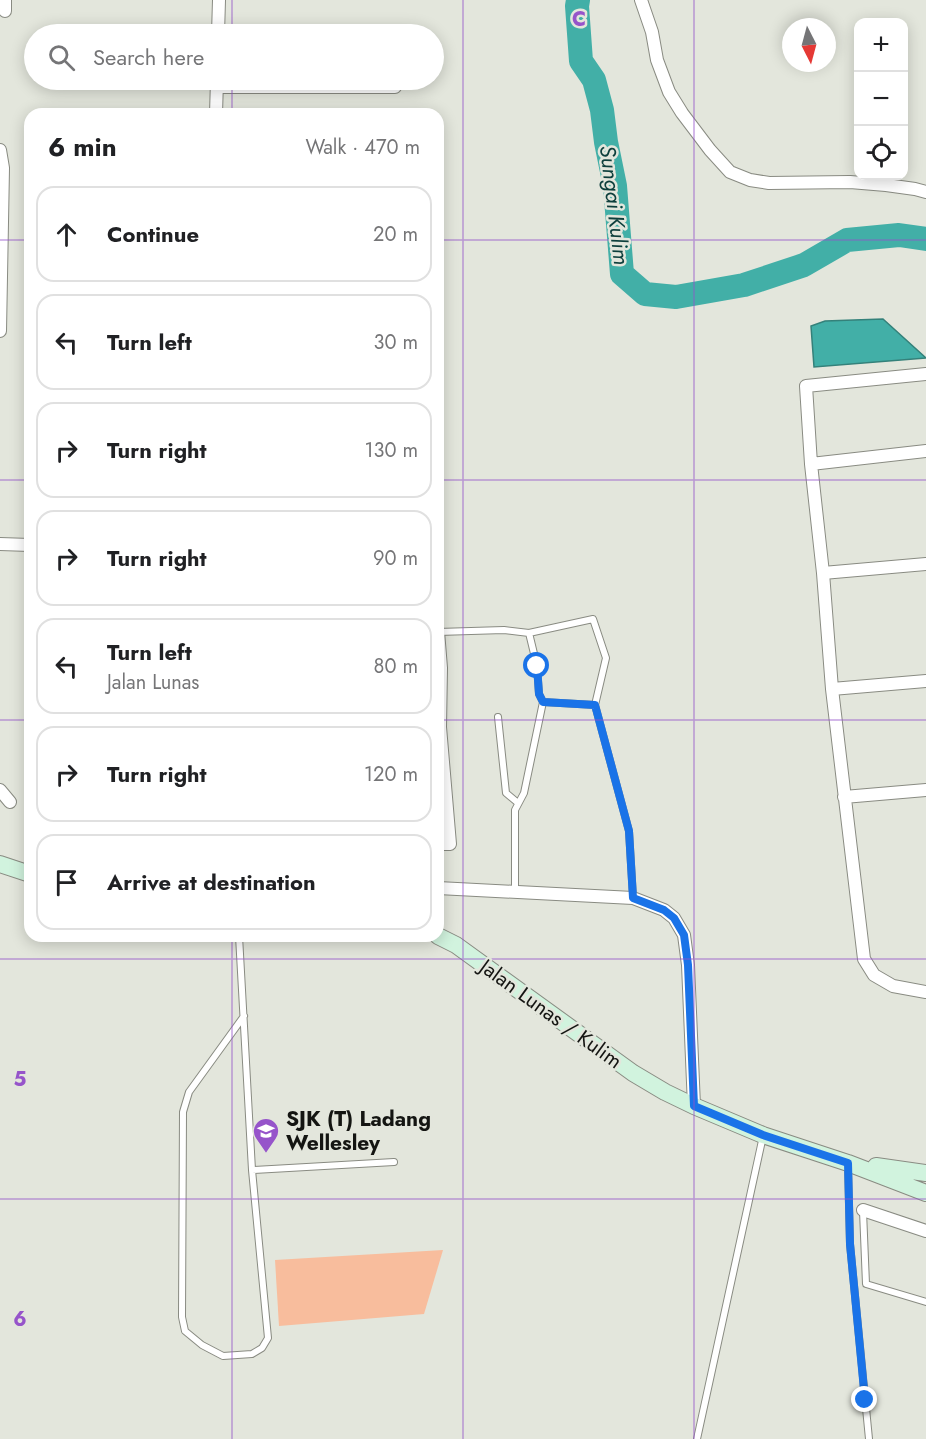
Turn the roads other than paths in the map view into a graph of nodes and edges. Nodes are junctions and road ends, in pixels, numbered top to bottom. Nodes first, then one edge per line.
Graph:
1 (219, 0) edge
2 (641, 0) edge
3 (218, 24) edge
4 (217, 90) edge
5 (216, 108) edge
6 (0, 150) edge
7 (926, 192) edge
8 (0, 331) edge
9 (926, 374) edge
10 (926, 451) edge
11 (811, 464) junction
12 (0, 544) edge
13 (24, 545) edge
14 (926, 564) edge
15 (823, 573) junction
16 (444, 631) edge
17 (529, 633) junction
18 (926, 681) edge
19 (832, 688) junction
20 (543, 702) junction
21 (595, 705) junction
22 (498, 717) dead end
23 (0, 790) edge
24 (926, 790) edge
25 (844, 796) junction
26 (10, 802) dead end
27 (518, 803) junction
28 (444, 805) edge
29 (444, 844) edge
30 (0, 864) edge
31 (24, 872) edge
32 (0, 877) edge
33 (24, 879) edge
34 (444, 888) edge
35 (515, 891) junction
36 (633, 898) junction
37 (444, 939) edge
38 (239, 942) edge
39 (926, 992) edge
40 (244, 1016) junction
41 (694, 1106) junction
42 (763, 1135) junction
43 (394, 1162) dead end
44 (848, 1163) junction
45 (252, 1170) junction
46 (926, 1173) edge
47 (925, 1190) edge
48 (862, 1210) joint
49 (926, 1231) edge
50 (926, 1302) edge
51 (697, 1439) edge
52 (869, 1439) edge

1 - 3 street
2 - 7 street
4 - 5 street
6 - 8 street
9 - 11 street
10 - 11 street
11 - 15 street
12 - 13 street
14 - 15 street
15 - 19 street
16 - 17 lane
17 - 20 lane
17 - 21 lane
18 - 19 street
19 - 25 street
20 - 21 lane
20 - 27 lane
21 - 36 lane
22 - 27 lane
23 - 26 street
24 - 25 street
25 - 39 street
27 - 35 lane
28 - 29 street
30 - 31 main road
32 - 33 main road
34 - 35 street
35 - 36 street
36 - 41 street
37 - 41 main road, Jalan Lunas / Kulim
38 - 40 lane
40 - 45 lane
40 - 45 lane
41 - 42 main road, Jalan Lunas / Kulim
42 - 44 main road, Jalan Lunas / Kulim
42 - 51 lane
43 - 45 lane
44 - 46 main road
44 - 47 main road
44 - 52 lane
48 - 49 street
48 - 50 lane

